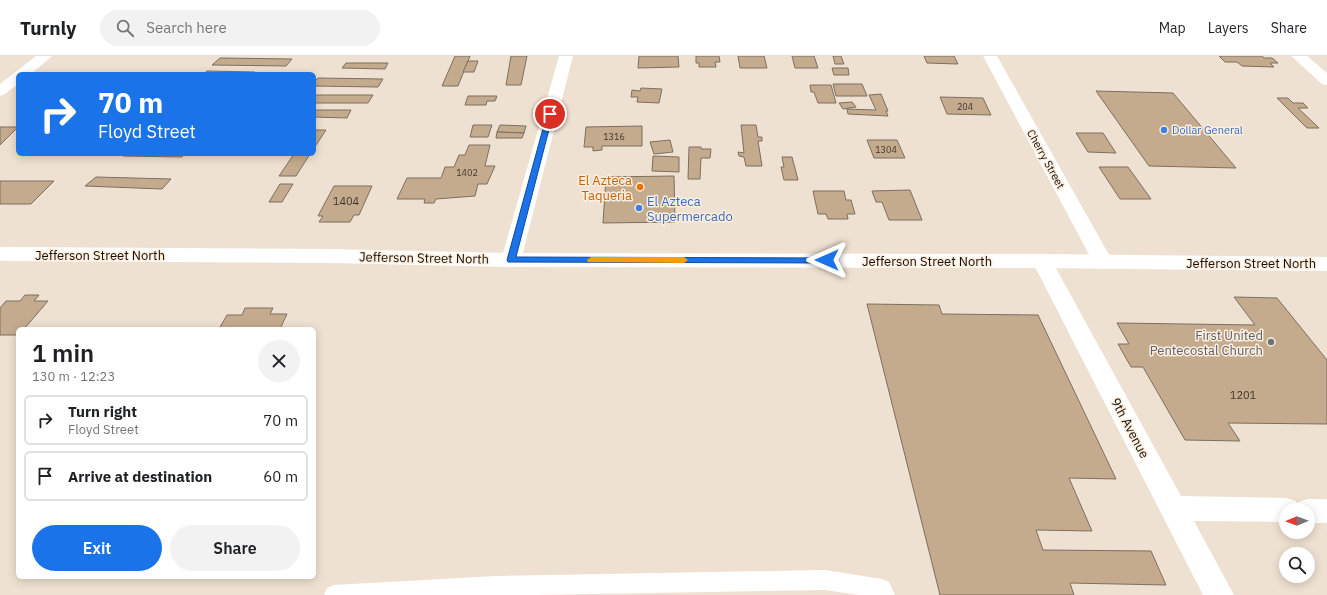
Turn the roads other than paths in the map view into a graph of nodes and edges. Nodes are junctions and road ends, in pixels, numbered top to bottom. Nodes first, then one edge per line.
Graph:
1 (45, 56) edge
2 (566, 56) edge
3 (990, 56) edge
4 (1298, 56) edge
5 (25, 72) edge
6 (16, 79) edge
7 (1327, 81) edge
8 (0, 91) edge
9 (0, 254) edge
10 (511, 260) junction
11 (1042, 261) junction
12 (1103, 262) junction
13 (1327, 264) edge
14 (1173, 508) junction
15 (1279, 510) edge
16 (1315, 511) edge
17 (1327, 511) edge
18 (334, 595) edge
19 (885, 595) edge
20 (1219, 595) edge

1 - 5 street
2 - 10 street
3 - 12 street, Cherry Street
4 - 7 street
6 - 8 street
9 - 10 street, Jefferson Street North
10 - 11 street, Jefferson Street North
11 - 12 street, Jefferson Street North
11 - 14 street, 9th Avenue
12 - 13 street, Jefferson Street North
14 - 15 street
14 - 20 street, 9th Avenue
16 - 17 street
18 - 19 lane

